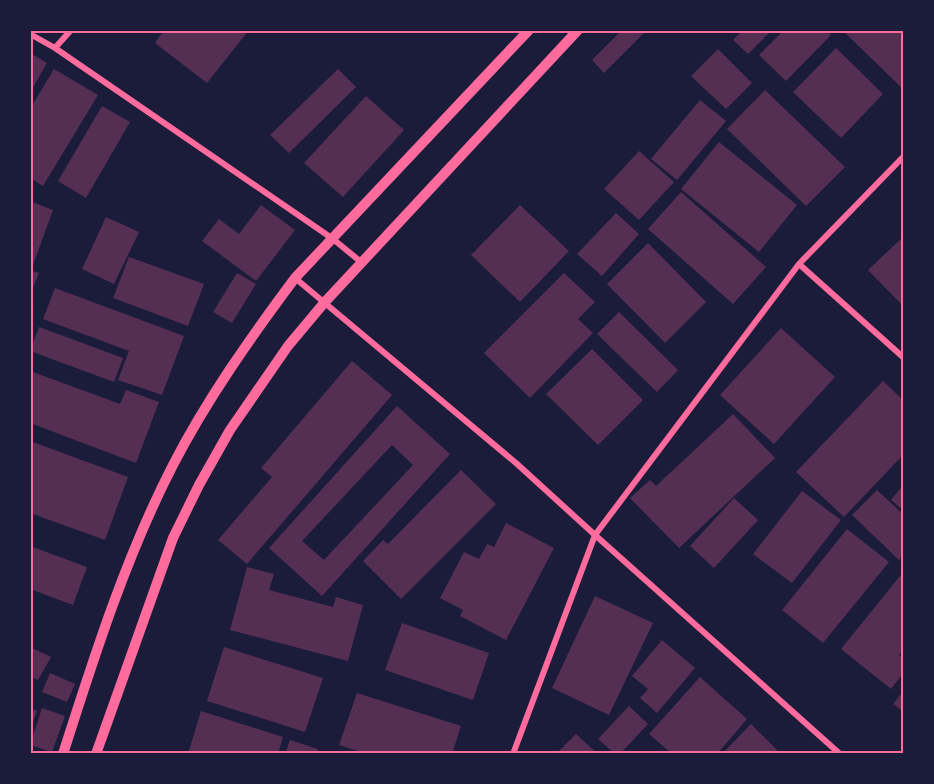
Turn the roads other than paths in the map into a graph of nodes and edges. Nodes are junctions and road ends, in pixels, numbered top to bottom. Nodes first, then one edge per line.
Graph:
1 (71, 30) edge
2 (529, 30) edge
3 (578, 30) edge
4 (30, 34) edge
5 (55, 48) junction
6 (904, 156) edge
7 (333, 239) junction
8 (361, 262) junction
9 (799, 264) junction
10 (295, 278) junction
11 (324, 303) junction
12 (904, 358) edge
13 (595, 535) junction
14 (63, 754) edge
15 (96, 754) edge
16 (513, 754) edge
17 (840, 754) edge

1 - 5 street
2 - 7 street
3 - 8 street
4 - 5 street
5 - 7 street
6 - 9 street
7 - 8 street
7 - 10 street
8 - 11 street
9 - 12 street
9 - 13 street
10 - 11 street
10 - 14 street
11 - 13 street
11 - 15 street
13 - 16 street
13 - 17 street

